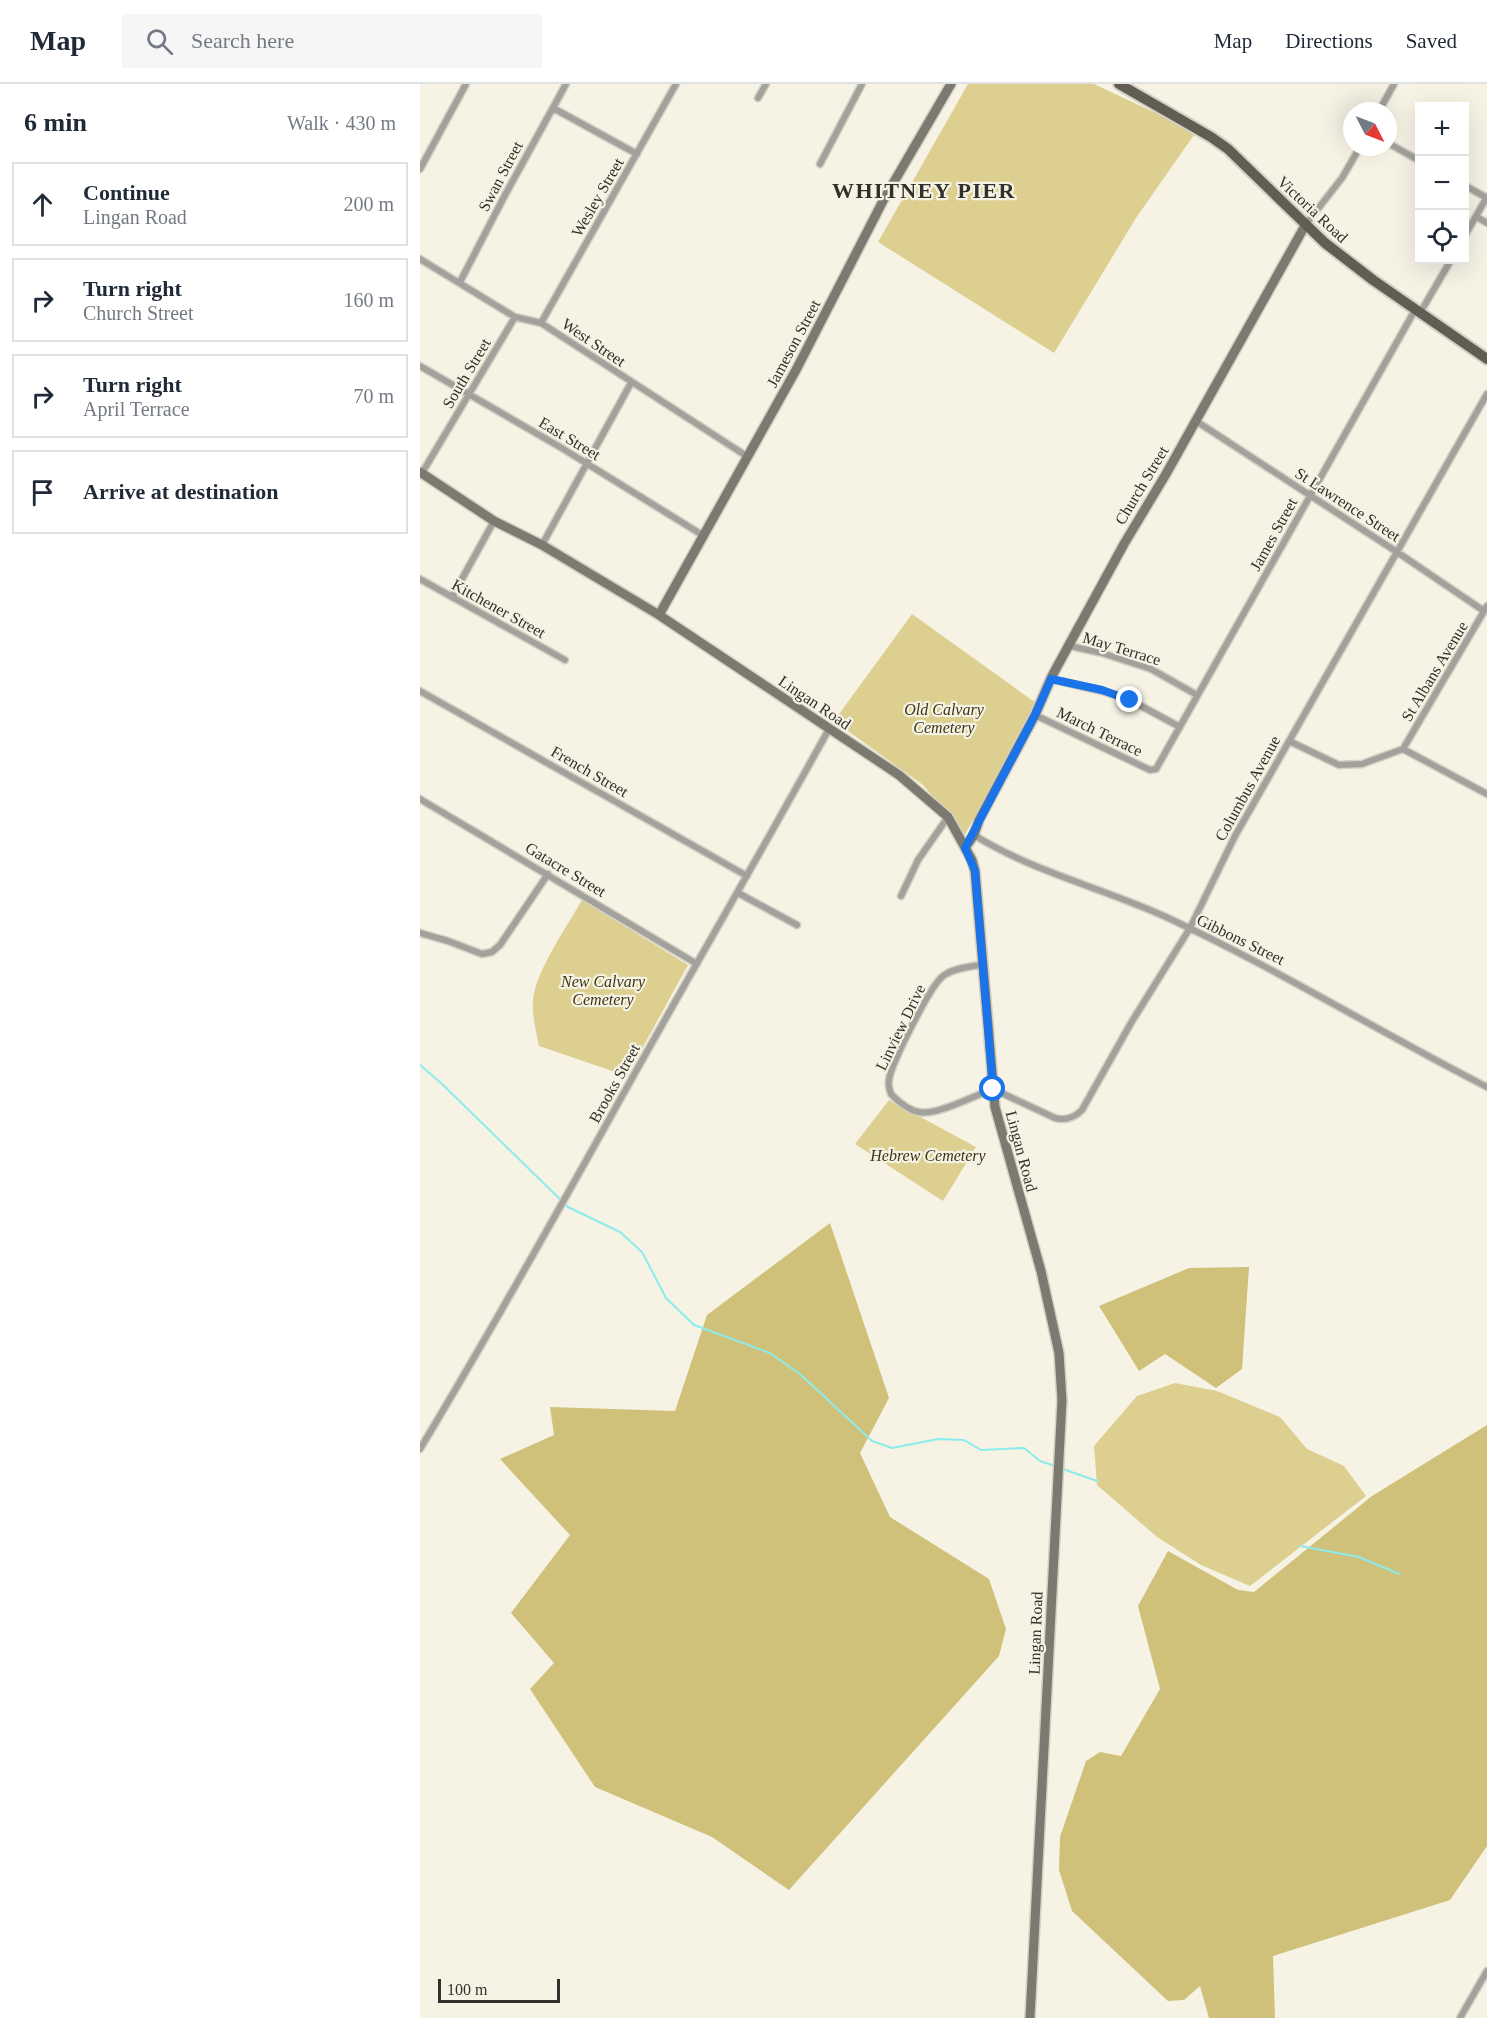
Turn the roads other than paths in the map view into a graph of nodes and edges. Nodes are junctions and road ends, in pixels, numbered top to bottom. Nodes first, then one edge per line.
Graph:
1 (466, 84) edge
2 (566, 84) edge
3 (676, 84) edge
4 (765, 84) edge
5 (862, 84) edge
6 (951, 84) edge
7 (1119, 84) edge
8 (1394, 84) edge
9 (758, 98) dead end
10 (1384, 102) edge
11 (553, 108) junction
12 (1397, 148) edge
13 (638, 154) junction
14 (1355, 156) edge
15 (1415, 159) edge
16 (820, 164) dead end
17 (420, 169) edge
18 (1469, 188) edge
19 (1487, 198) edge
20 (1477, 217) junction
21 (1487, 223) edge
22 (1306, 224) junction
23 (1469, 229) edge
24 (420, 259) edge
25 (1448, 264) edge
26 (460, 282) junction
27 (1418, 311) junction
28 (515, 317) junction
29 (541, 323) junction
30 (1487, 359) edge
31 (420, 366) edge
32 (632, 383) junction
33 (1487, 394) edge
34 (470, 395) junction
35 (1196, 421) junction
36 (748, 457) junction
37 (587, 464) junction
38 (421, 473) edge
39 (1310, 495) junction
40 (494, 521) junction
41 (704, 536) junction
42 (542, 545) junction
43 (1397, 552) junction
44 (420, 579) edge
45 (452, 597) junction
46 (1485, 609) edge
47 (659, 615) junction
48 (1070, 646) junction
49 (565, 660) dead end
50 (1051, 679) junction
51 (420, 691) edge
52 (1197, 695) junction
53 (1035, 715) junction
54 (1180, 727) junction
55 (829, 729) junction
56 (1289, 741) junction
57 (1403, 749) junction
58 (1153, 770) joint
59 (1487, 794) edge
60 (421, 801) edge
61 (948, 817) junction
62 (974, 835) junction
63 (965, 848) junction
64 (548, 874) junction
65 (747, 876) junction
66 (738, 893) junction
67 (901, 896) dead end
68 (798, 926) dead end
69 (1190, 928) junction
70 (420, 933) edge
71 (697, 964) junction
72 (984, 964) junction
73 (1487, 1088) edge
74 (993, 1089) junction
75 (420, 1449) edge
76 (1487, 1971) edge
77 (1030, 2018) edge
78 (1460, 2018) edge

1 - 17 street
2 - 11 street, Swan Street
3 - 13 street, Wesley Street
4 - 9 street
5 - 16 street
6 - 36 street, Jameson Street
7 - 22 main road, Victoria Road
8 - 10 street
11 - 13 street
11 - 26 street, Swan Street
12 - 15 street
13 - 29 street, Wesley Street
14 - 22 street, Church Street
18 - 19 street
19 - 20 street
20 - 21 street
20 - 23 street
22 - 27 main road, Victoria Road
22 - 35 street, Church Street
24 - 26 street, West Street
25 - 27 street, James Street
26 - 28 street, West Street
27 - 30 main road, Victoria Road
27 - 39 street, James Street
28 - 29 street, West Street
28 - 34 street, South Street
29 - 32 street, West Street
31 - 34 street, East Street
32 - 36 street, West Street
32 - 37 street
33 - 43 street, Columbus Avenue
34 - 37 street, East Street
34 - 38 street, South Street
35 - 39 street, St Lawrence Street
35 - 48 street, Church Street
36 - 41 street, Jameson Street
37 - 41 street, East Street
37 - 42 street
38 - 40 street, Lingan Road
39 - 43 street, St Lawrence Street
39 - 52 street, James Street
40 - 42 street, Lingan Road
40 - 45 street
41 - 47 street, Jameson Street
42 - 47 street, Lingan Road
43 - 46 street, St Lawrence Street
43 - 56 street, Columbus Avenue
44 - 45 street, Kitchener Street
45 - 49 street, Kitchener Street
46 - 57 street, St Albans Avenue
47 - 55 street, Lingan Road
48 - 50 street, Church Street
48 - 52 street, May Terrace
50 - 53 street, Church Street
50 - 54 street
51 - 65 street, French Street
52 - 54 street, James Street
53 - 58 street, March Terrace
53 - 62 street, Church Street
54 - 58 street, James Street
55 - 61 street, Lingan Road
55 - 65 street, Brooks Street
56 - 57 street
56 - 69 street, Columbus Avenue
57 - 59 street
60 - 64 street, Gatacre Street
61 - 63 street, Lingan Road
61 - 67 street
62 - 63 street, Church Street
62 - 69 street, Gibbons Street
63 - 72 street, Lingan Road
64 - 70 street
64 - 71 street, Gatacre Street
65 - 66 street, Brooks Street
66 - 68 street
66 - 71 street, Brooks Street
69 - 73 street, Gibbons Street
69 - 74 street, Columbus Avenue
71 - 75 street, Brooks Street
72 - 74 street, Lingan Road
72 - 74 street, Linview Drive
74 - 77 street, Lingan Road
76 - 78 street

